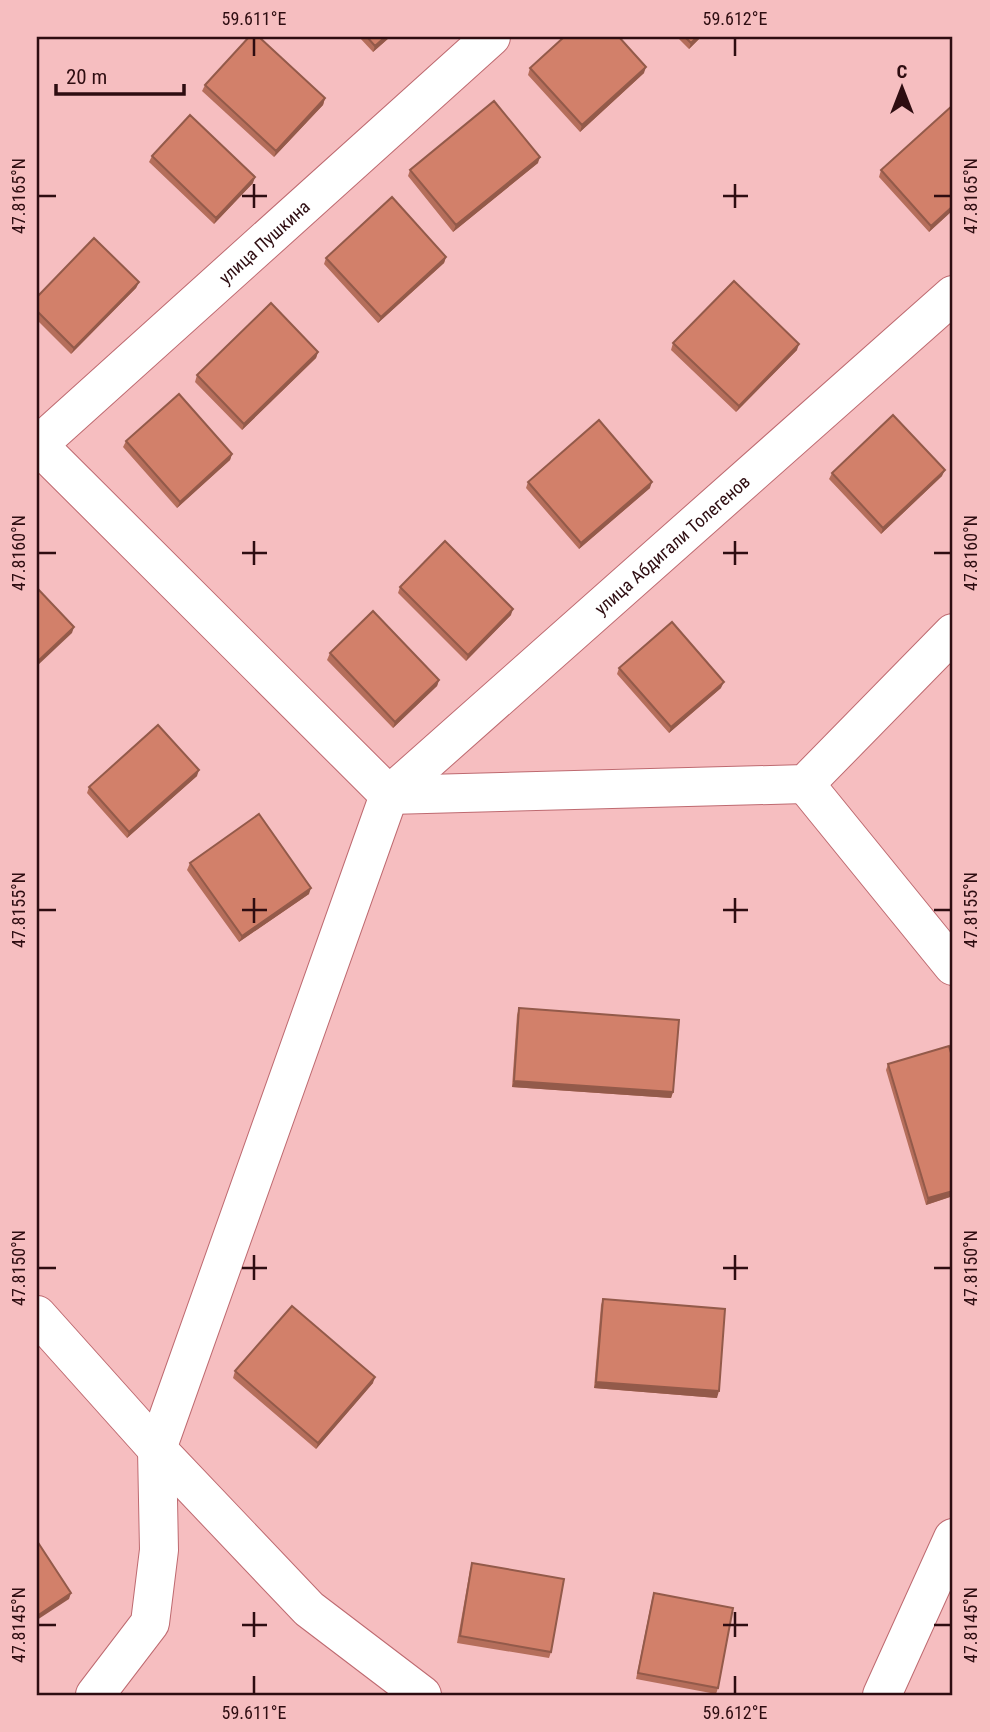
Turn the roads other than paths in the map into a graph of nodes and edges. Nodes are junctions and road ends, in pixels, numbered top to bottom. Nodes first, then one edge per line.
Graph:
1 (491, 37) edge
2 (953, 295) edge
3 (37, 444) edge
4 (953, 633) edge
5 (805, 784) junction
6 (389, 795) junction
7 (953, 966) edge
8 (37, 1314) edge
9 (157, 1449) junction
10 (953, 1538) edge
11 (95, 1695) edge
12 (422, 1695) edge
13 (882, 1695) edge

1 - 3 street, улица Пушкина
2 - 6 street, улица Абдигали Толегенов
3 - 6 street
4 - 5 street
5 - 6 street
5 - 7 street
6 - 9 street
8 - 9 street
9 - 11 street
9 - 12 street
10 - 13 street

